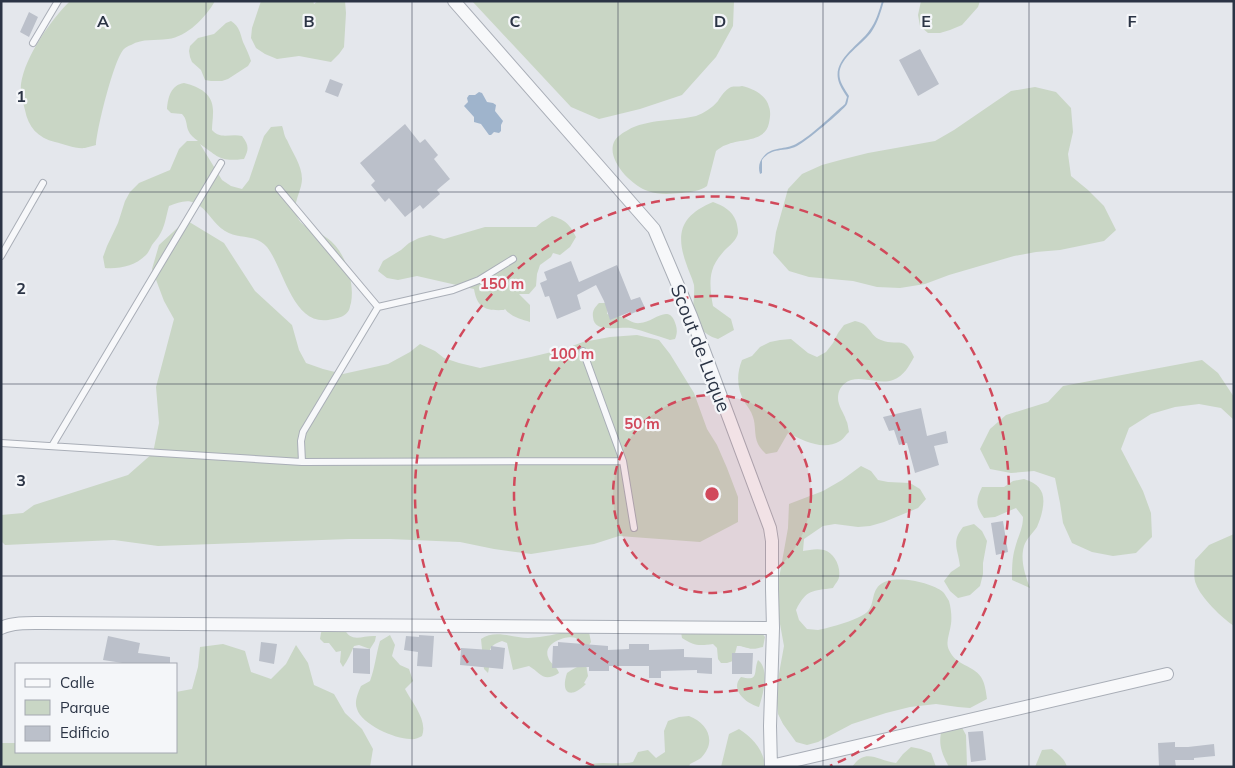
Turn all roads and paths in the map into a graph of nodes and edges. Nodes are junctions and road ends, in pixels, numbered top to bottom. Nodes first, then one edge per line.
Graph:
1 (58, 1) edge
2 (454, 1) edge
3 (33, 43) dead end
4 (221, 163) dead end
5 (43, 183) dead end
6 (279, 189) dead end
7 (1, 256) edge
8 (513, 259) dead end
9 (378, 307) junction
10 (583, 351) dead end
11 (1, 443) edge
12 (52, 446) junction
13 (623, 461) junction
14 (302, 462) junction
15 (634, 528) dead end
16 (1, 628) edge
17 (773, 628) junction
18 (1167, 674) dead end
19 (771, 766) edge

1 - 3 lane
2 - 17 street, Scout de Luque
4 - 12 lane
5 - 7 lane
6 - 9 lane
8 - 9 lane
9 - 14 lane
10 - 13 lane
11 - 12 lane
12 - 14 lane
13 - 14 lane
13 - 15 lane
16 - 17 street
17 - 19 street, Scout de Luque
18 - 19 street

